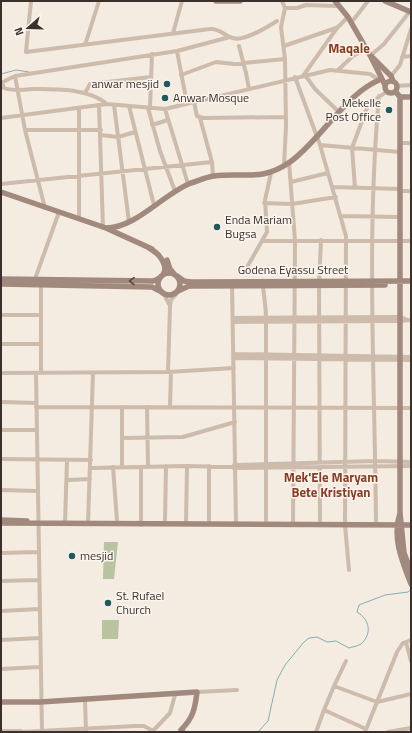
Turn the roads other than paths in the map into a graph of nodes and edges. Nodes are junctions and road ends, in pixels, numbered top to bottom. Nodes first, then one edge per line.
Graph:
1 (31, 1) edge
2 (99, 1) edge
3 (182, 1) edge
4 (216, 1) edge
5 (240, 1) edge
6 (282, 1) edge
7 (368, 1) edge
8 (385, 1) edge
9 (394, 1) edge
10 (336, 3) edge
11 (285, 8) junction
12 (411, 10) edge
13 (348, 17) junction
14 (277, 21) dead end
15 (351, 23) junction
16 (337, 28) junction
17 (411, 29) edge
18 (173, 33) junction
19 (230, 37) junction
20 (85, 45) junction
21 (239, 46) dead end
22 (284, 46) junction
23 (366, 49) junction
24 (177, 51) junction
25 (152, 54) junction
26 (371, 56) junction
27 (411, 56) edge
28 (402, 57) junction
29 (285, 59) junction
30 (243, 62) junction
31 (338, 70) junction
32 (181, 75) junction
33 (304, 75) junction
34 (15, 76) junction
35 (151, 77) junction
36 (296, 77) junction
37 (284, 80) junction
38 (382, 81) junction
39 (394, 81) junction
40 (2, 83) edge
41 (411, 85) edge
42 (249, 89) junction
43 (17, 90) junction
44 (386, 92) junction
45 (86, 93) junction
46 (398, 94) junction
47 (379, 96) junction
48 (411, 97) edge
49 (194, 102) junction
50 (107, 104) junction
51 (187, 104) junction
52 (99, 105) junction
53 (114, 105) junction
54 (129, 106) junction
55 (149, 108) junction
56 (79, 109) junction
57 (165, 109) junction
58 (340, 113) junction
59 (23, 115) junction
60 (286, 117) junction
61 (1, 118) edge
62 (200, 118) junction
63 (168, 120) junction
64 (152, 125) junction
65 (25, 130) junction
66 (101, 130) junction
67 (79, 131) junction
68 (135, 132) junction
69 (101, 136) junction
70 (118, 137) junction
71 (317, 137) junction
72 (400, 143) junction
73 (411, 143) edge
74 (320, 145) junction
75 (352, 148) junction
76 (374, 150) junction
77 (400, 152) junction
78 (212, 162) junction
79 (289, 162) junction
80 (184, 166) junction
81 (284, 166) junction
82 (166, 168) junction
83 (144, 170) junction
84 (122, 172) junction
85 (271, 173) junction
86 (328, 173) junction
87 (102, 174) junction
88 (79, 176) junction
89 (213, 176) junction
90 (39, 179) junction
91 (291, 182) junction
92 (1, 184) edge
93 (188, 184) junction
94 (333, 187) junction
95 (355, 188) junction
96 (373, 189) junction
97 (400, 190) junction
98 (175, 191) junction
99 (411, 191) edge
100 (1, 192) edge
101 (336, 197) junction
102 (264, 203) junction
103 (292, 204) junction
104 (154, 205) junction
105 (45, 208) junction
106 (59, 212) junction
107 (341, 216) junction
108 (372, 216) junction
109 (400, 217) junction
110 (79, 219) junction
111 (128, 223) junction
112 (104, 228) junction
113 (127, 238) junction
114 (321, 240) junction
115 (346, 240) junction
116 (263, 241) junction
117 (295, 241) junction
118 (371, 241) junction
119 (400, 241) junction
120 (411, 241) edge
121 (149, 248) junction
122 (246, 268) dead end
123 (176, 275) junction
124 (160, 277) junction
125 (1, 279) edge
126 (35, 279) junction
127 (411, 281) edge
128 (92, 283) junction
129 (294, 283) junction
130 (319, 283) junction
131 (346, 283) junction
132 (372, 283) junction
133 (400, 283) junction
134 (1, 284) edge
135 (41, 284) junction
136 (232, 284) junction
137 (411, 284) edge
138 (263, 286) junction
139 (178, 292) junction
140 (163, 293) junction
141 (170, 306) junction
142 (1, 315) edge
143 (41, 315) junction
144 (346, 319) junction
145 (372, 319) junction
146 (400, 319) junction
147 (233, 320) junction
148 (266, 320) junction
149 (294, 320) junction
150 (319, 320) junction
151 (409, 320) edge
152 (1, 344) edge
153 (41, 344) junction
154 (233, 356) junction
155 (266, 356) junction
156 (294, 357) junction
157 (319, 357) junction
158 (411, 357) edge
159 (346, 358) junction
160 (373, 358) junction
161 (400, 358) junction
162 (411, 360) edge
163 (234, 368) junction
164 (170, 372) junction
165 (1, 373) edge
166 (38, 373) junction
167 (94, 373) junction
168 (1, 402) edge
169 (36, 405) junction
170 (92, 407) junction
171 (122, 407) junction
172 (147, 407) junction
173 (170, 407) junction
174 (234, 407) junction
175 (266, 407) junction
176 (293, 407) junction
177 (320, 407) junction
178 (345, 408) junction
179 (374, 408) junction
180 (400, 408) junction
181 (411, 408) edge
182 (235, 422) junction
183 (1, 430) edge
184 (36, 430) junction
185 (147, 437) junction
186 (122, 438) junction
187 (1, 459) edge
188 (37, 459) junction
189 (67, 460) junction
190 (92, 460) junction
191 (376, 461) junction
192 (411, 462) edge
193 (400, 464) junction
194 (320, 465) junction
195 (345, 465) junction
196 (122, 466) junction
197 (148, 466) junction
198 (166, 466) junction
199 (187, 466) junction
200 (209, 466) junction
201 (267, 466) junction
202 (293, 466) junction
203 (411, 466) edge
204 (113, 467) junction
205 (141, 467) junction
206 (234, 467) junction
207 (376, 467) junction
208 (91, 468) junction
209 (90, 479) junction
210 (68, 480) junction
211 (1, 490) edge
212 (37, 491) junction
213 (1, 520) edge
214 (117, 521) junction
215 (165, 521) junction
216 (209, 521) junction
217 (320, 521) junction
218 (411, 521) edge
219 (267, 522) junction
220 (1, 523) edge
221 (38, 523) junction
222 (65, 523) junction
223 (88, 523) junction
224 (141, 523) junction
225 (186, 523) junction
226 (236, 523) junction
227 (293, 523) junction
228 (345, 523) junction
229 (376, 523) junction
230 (399, 523) junction
231 (411, 524) edge
232 (38, 552) junction
233 (1, 553) edge
234 (349, 570) dead end
235 (411, 571) edge
236 (38, 580) junction
237 (1, 581) edge
238 (411, 584) edge
239 (39, 609) junction
240 (1, 610) edge
241 (39, 638) junction
242 (1, 640) edge
243 (409, 641) edge
244 (346, 661) dead end
245 (411, 661) edge
246 (40, 667) junction
247 (1, 668) edge
248 (334, 686) junction
249 (237, 690) dead end
250 (197, 692) junction
251 (175, 694) junction
252 (411, 694) edge
253 (85, 699) junction
254 (1, 702) edge
255 (40, 702) junction
256 (377, 702) junction
257 (324, 710) junction
258 (110, 726) junction
259 (411, 728) edge
260 (1, 730) edge
261 (86, 730) edge
262 (366, 730) edge
263 (42, 731) edge
264 (153, 731) edge
265 (181, 731) edge
266 (21, 732) edge
267 (110, 732) edge
268 (316, 732) edge
269 (388, 732) edge

1 - 20 street
2 - 20 street
3 - 18 street
4 - 5 street
6 - 11 street
7 - 15 street
8 - 12 street
9 - 12 street
10 - 11 street
10 - 13 street
11 - 22 street
12 - 26 street
13 - 15 street
13 - 16 street
14 - 19 street
15 - 23 street
16 - 22 street
16 - 33 street
17 - 28 street
18 - 19 street
18 - 20 street
19 - 24 street
21 - 30 street
22 - 29 street
23 - 26 street
23 - 31 street
24 - 25 street
24 - 32 street
25 - 34 street
25 - 35 street
26 - 38 street
26 - 39 street
27 - 28 street
28 - 39 street
29 - 30 street
29 - 37 street
30 - 32 street
30 - 42 street
31 - 33 street
31 - 38 street
32 - 51 street
33 - 36 street
33 - 58 street
34 - 40 street
34 - 43 street
35 - 45 street
35 - 55 street
36 - 37 street
36 - 71 street
37 - 42 street
37 - 60 street
38 - 39 street
38 - 44 street
38 - 58 street
39 - 41 street
39 - 46 street
40 - 43 street
42 - 49 street
43 - 45 street
43 - 59 street
44 - 46 street
44 - 47 street
45 - 50 street
46 - 48 street
46 - 72 street
47 - 75 street
47 - 76 street
49 - 51 street
49 - 62 street
50 - 52 street
50 - 53 street
51 - 57 street
52 - 56 street
52 - 66 street
53 - 54 street
53 - 70 street
54 - 55 street
54 - 68 street
55 - 57 street
55 - 64 street
56 - 59 street
56 - 67 street
57 - 63 street
58 - 71 street
59 - 61 street
59 - 65 street
60 - 62 street
60 - 81 street
62 - 78 street
63 - 64 street
63 - 80 street
64 - 82 street
65 - 67 street
65 - 90 street
66 - 67 street
66 - 69 street
67 - 88 street
68 - 70 street
68 - 83 street
69 - 70 street
69 - 87 street
70 - 84 street
71 - 74 street
71 - 79 street
72 - 73 street
72 - 77 street
74 - 75 street
74 - 86 street
75 - 76 street
75 - 95 street
76 - 77 street
76 - 96 street
77 - 97 street
78 - 80 street
78 - 89 street
79 - 81 street
79 - 91 street
80 - 82 street
80 - 93 street
81 - 85 street
82 - 83 street
82 - 98 street
83 - 84 street
83 - 104 street
84 - 87 street
84 - 111 street
85 - 89 street
85 - 102 street
86 - 91 street
86 - 94 street
87 - 88 street
87 - 112 street
88 - 90 street
88 - 110 street
89 - 93 street
90 - 92 street
90 - 105 street
91 - 103 street
93 - 98 street
94 - 95 street
94 - 101 street
95 - 96 street
96 - 97 street
96 - 108 street
97 - 99 street
97 - 109 street
98 - 104 street
100 - 105 street
101 - 103 street
101 - 107 street
102 - 103 street
102 - 116 street
103 - 117 street
104 - 111 street
105 - 106 street
106 - 110 street
106 - 126 street
107 - 108 street
107 - 115 street
108 - 109 street
108 - 118 street
109 - 119 street
110 - 112 street
111 - 112 street
111 - 113 street
112 - 113 street
113 - 121 street
114 - 115 street
114 - 117 street
114 - 130 street
115 - 118 street
115 - 131 street
116 - 117 street
116 - 122 street
117 - 129 street
118 - 119 street
118 - 132 street
119 - 120 street
119 - 133 street
121 - 123 street
121 - 124 street
123 - 124 street
123 - 136 street, Godena Eyassu Street
123 - 139 street
124 -> 128 street
124 - 140 street
125 - 126 street
126 - 128 street
127 - 133 street, Godena Eyassu Street
128 - 135 street
128 - 140 street
129 - 130 street, Godena Eyassu Street
129 - 136 street, Godena Eyassu Street
129 - 138 street, Godena Eyassu Street
129 - 149 street
130 - 131 street, Godena Eyassu Street
130 - 150 street
131 - 132 street, Godena Eyassu Street
131 - 144 street
132 - 133 street, Godena Eyassu Street
132 - 145 street
133 - 137 street, Godena Eyassu Street
133 - 146 street
134 - 135 street
135 - 143 street
136 - 138 street, Godena Eyassu Street
136 - 139 street, Godena Eyassu Street
136 - 147 street
138 - 148 street
139 - 140 street
139 - 141 street
140 - 141 street
141 - 164 street
142 - 143 street
143 - 153 street
144 - 145 street
144 - 150 street
144 - 159 street
145 - 146 street
145 - 160 street
146 - 151 street
146 - 161 street
147 - 148 street
147 - 154 street
148 - 149 street
148 - 155 street
149 - 150 street
149 - 156 street
150 - 157 street
152 - 153 street
153 - 166 street
154 - 155 street
154 - 163 street
155 - 156 street
155 - 175 street
156 - 157 street
156 - 176 street
157 - 159 street
157 - 177 street
158 - 161 street
159 - 160 street
159 - 178 street
160 - 161 street
160 - 179 street
161 - 162 street
161 - 180 street
163 - 164 street
163 - 174 street
164 - 167 street
164 - 173 street
165 - 166 street
166 - 167 street
166 - 169 street
167 - 170 street
168 - 169 street
169 - 170 street
169 - 184 street
170 - 171 street
170 - 190 street
171 - 172 street
171 - 186 street
172 - 173 street
172 - 185 street
173 - 174 street
174 - 175 street
174 - 182 street
175 - 176 street
175 - 201 street
176 - 177 street
176 - 202 street
177 - 178 street
177 - 194 street
178 - 179 street
178 - 195 street
179 - 180 street
179 - 191 street
180 - 181 street
180 - 193 street
182 - 185 street
182 - 206 street
183 - 184 street
184 - 188 street
185 - 186 street
185 - 197 street
186 - 196 street
187 - 188 street
188 - 189 street
188 - 212 street
189 - 190 street
189 - 210 street
190 - 208 street
191 - 193 street
191 - 195 street
191 - 207 street
192 - 193 street
193 - 203 street
193 - 207 street
193 - 230 street
194 - 195 street
194 - 202 street
194 - 217 street
195 - 207 street
195 - 228 street
196 - 204 street
196 - 205 street
197 - 198 street
197 - 205 street
198 - 199 street
198 - 215 street
199 - 200 street
199 - 225 street
200 - 206 street
200 - 216 street
201 - 202 street
201 - 206 street
201 - 219 street
202 - 227 street
204 - 208 street
204 - 214 street
205 - 224 street
206 - 226 street
207 - 229 street
208 - 209 street
209 - 210 street
209 - 223 street
210 - 222 street
211 - 212 street
212 - 221 street
213 - 221 street
214 - 223 street
214 - 224 street
215 - 224 street
215 - 225 street
216 - 225 street
216 - 226 street
217 - 227 street
217 - 228 street
218 - 230 street
219 - 226 street
219 - 227 street
220 - 221 street
221 - 222 street
221 - 232 street
222 - 223 street
223 - 224 street
224 - 225 street
225 - 226 street
227 - 228 street
228 - 229 street
228 - 234 street
229 - 230 street
230 - 231 street
230 - 235 street
230 - 238 street
232 - 233 street
232 - 236 street
236 - 237 street
236 - 239 street
239 - 240 street
239 - 241 street
241 - 242 street
241 - 246 street
243 - 245 street
243 - 256 street
244 - 248 street
246 - 247 street
246 - 255 street
248 - 256 street
248 - 257 street
249 - 250 street
250 - 251 street
250 - 265 street
251 - 253 street
251 - 264 street
252 - 256 street
253 - 255 street
253 - 261 street
254 - 255 street
255 - 263 street
256 - 262 street
257 - 262 street
257 - 268 street
258 - 261 street
258 - 264 street
258 - 267 street
259 - 269 street
260 - 266 street
261 - 263 street
263 - 266 street

